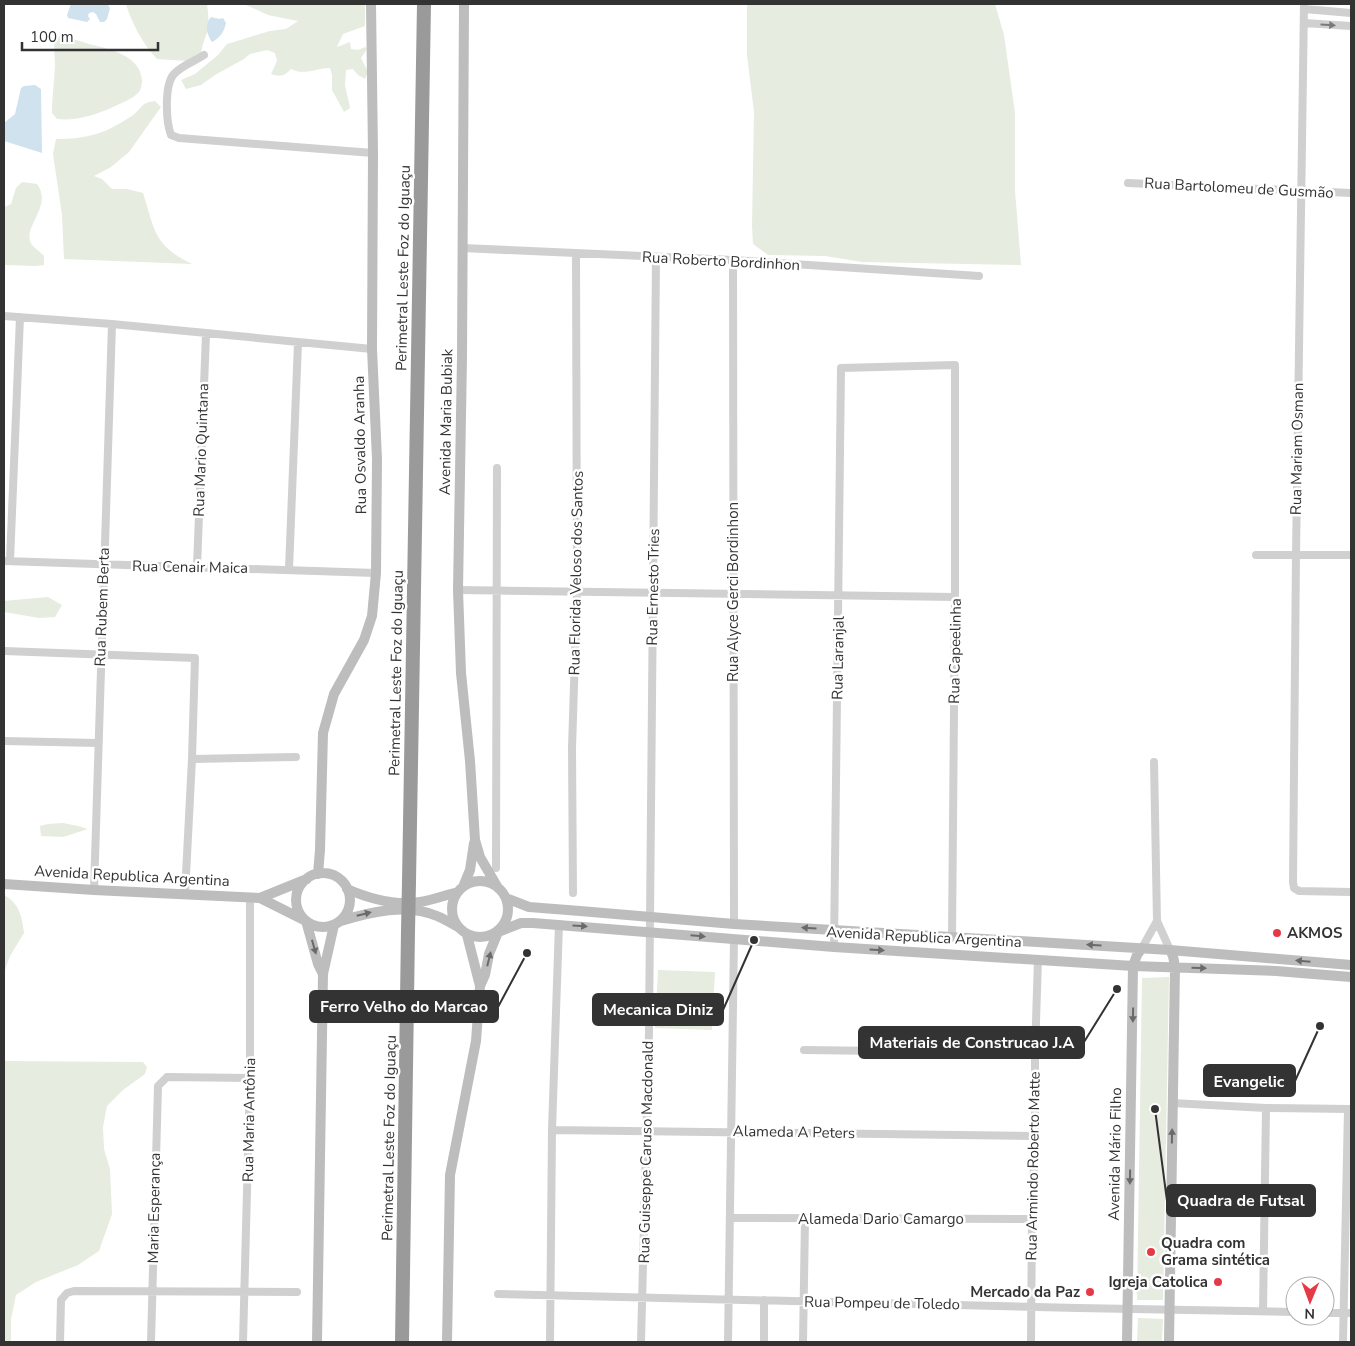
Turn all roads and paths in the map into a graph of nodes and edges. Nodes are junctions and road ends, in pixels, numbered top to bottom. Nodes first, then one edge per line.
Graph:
1 (371, 4) edge
2 (424, 4) edge
3 (464, 4) edge
4 (1304, 7) edge
5 (1351, 13) edge
6 (1304, 23) junction
7 (1351, 26) edge
8 (204, 55) dead end
9 (373, 153) junction
10 (1128, 183) dead end
11 (1301, 190) junction
12 (1351, 193) edge
13 (462, 248) junction
14 (576, 254) junction
15 (656, 257) junction
16 (733, 260) junction
17 (979, 276) dead end
18 (4, 316) edge
19 (20, 317) junction
20 (112, 324) junction
21 (206, 334) junction
22 (298, 343) junction
23 (372, 349) junction
24 (841, 368) joint
25 (497, 468) dead end
26 (1256, 555) dead end
27 (1296, 555) junction
28 (1351, 555) edge
29 (7, 561) edge
30 (104, 565) junction
31 (196, 567) junction
32 (289, 569) junction
33 (376, 573) junction
34 (458, 590) junction
35 (496, 591) junction
36 (577, 592) junction
37 (654, 594) junction
38 (732, 594) junction
39 (839, 596) junction
40 (955, 597) junction
41 (4, 651) edge
42 (100, 655) junction
43 (4, 741) edge
44 (98, 743) junction
45 (296, 757) dead end
46 (192, 759) junction
47 (1154, 762) dead end
48 (475, 840) junction
49 (496, 868) dead end
50 (318, 874) junction
51 (307, 879) junction
52 (4, 884) edge
53 (498, 888) junction
54 (460, 889) junction
55 (94, 890) junction
56 (348, 890) junction
57 (1351, 892) edge
58 (573, 893) dead end
59 (184, 894) junction
60 (255, 898) junction
61 (506, 898) junction
62 (649, 916) junction
63 (306, 921) junction
64 (1157, 921) junction
65 (337, 923) junction
66 (559, 924) junction
67 (734, 924) junction
68 (458, 927) junction
69 (834, 930) junction
70 (498, 932) junction
71 (649, 932) junction
72 (468, 935) junction
73 (952, 937) junction
74 (734, 939) junction
75 (834, 947) junction
76 (1142, 948) junction
77 (1170, 950) junction
78 (1038, 959) junction
79 (1351, 965) edge
80 (1133, 966) junction
81 (1175, 967) junction
82 (323, 974) junction
83 (1351, 976) edge
84 (480, 986) junction
85 (804, 1050) dead end
86 (1034, 1052) junction
87 (250, 1078) junction
88 (1172, 1103) junction
89 (1266, 1108) junction
90 (1350, 1109) edge
91 (552, 1130) junction
92 (731, 1131) junction
93 (647, 1132) junction
94 (1035, 1136) junction
95 (730, 1218) junction
96 (805, 1219) junction
97 (1032, 1219) junction
98 (244, 1290) junction
99 (153, 1291) junction
100 (297, 1292) dead end
101 (498, 1294) dead end
102 (551, 1295) junction
103 (642, 1296) junction
104 (728, 1300) junction
105 (764, 1300) junction
106 (803, 1302) junction
107 (1032, 1306) junction
108 (1128, 1308) junction
109 (1170, 1309) junction
110 (1262, 1311) junction
111 (1285, 1312) edge
112 (1335, 1313) edge
113 (1348, 1313) edge
114 (60, 1342) edge
115 (151, 1342) edge
116 (243, 1342) edge
117 (317, 1342) edge
118 (402, 1342) edge
119 (448, 1342) edge
120 (550, 1342) edge
121 (641, 1342) edge
122 (728, 1342) edge
123 (764, 1342) edge
124 (803, 1342) edge
125 (1031, 1342) edge
126 (1128, 1342) edge
127 (1169, 1342) edge
128 (1344, 1342) edge

1 - 9 street, Rua Osvaldo Aranha
2 - 118 highway, Perimetral Leste Foz do Iguaçu, bridge
3 - 13 street, Avenida Maria Bubiak
4 - 5 street
4 - 6 street, Rua Mariam Osman
6 -> 7 street
6 - 11 street, Rua Mariam Osman
8 - 9 street
9 - 23 street, Rua Osvaldo Aranha
10 - 11 street, Rua Bartolomeu de Gusmão
11 - 12 street, Rua Bartolomeu de Gusmão
11 - 27 street, Rua Mariam Osman
13 - 14 street, Rua Roberto Bordinhon
13 - 34 street, Avenida Maria Bubiak
14 - 15 street, Rua Roberto Bordinhon
14 - 36 street, Rua Florida Veloso dos Santos
15 - 16 street, Rua Roberto Bordinhon
15 - 37 street, Rua Ernesto Tries
16 - 17 street, Rua Roberto Bordinhon
16 - 38 street, Rua Alyce Gerci Bordinhon
18 - 19 street
19 - 20 street
19 - 29 street
20 - 21 street
20 - 30 street, Rua Rubem Berta
21 - 22 street
21 - 31 street, Rua Mario Quintana
22 - 23 street
22 - 32 street
23 - 33 street, Rua Osvaldo Aranha
24 - 39 street, Rua Laranjal
24 - 40 street, Rua Capeelinha
25 - 35 street
26 - 27 street
27 - 28 street
27 - 57 street, Rua Mariam Osman
29 - 30 street, Rua Cenair Maica
30 - 31 street, Rua Cenair Maica
30 - 42 street, Rua Rubem Berta
31 - 32 street, Rua Cenair Maica
32 - 33 street, Rua Cenair Maica
33 - 50 street, Rua Osvaldo Aranha
34 - 35 street
34 - 48 street, Avenida Maria Bubiak
35 - 36 street
35 - 49 street
36 - 37 street
36 - 58 street, Rua Florida Veloso dos Santos
37 - 38 street
37 - 62 street, Rua Ernesto Tries
38 - 39 street
38 - 67 street, Rua Alyce Gerci Bordinhon
39 - 40 street
39 - 69 street, Rua Laranjal
40 - 73 street, Rua Capeelinha
41 - 42 street
42 - 44 street, Rua Rubem Berta
42 - 46 street
43 - 44 street
44 - 55 street, Rua Rubem Berta
45 - 46 street
46 - 59 street
47 - 64 street
48 - 53 street, Avenida Maria Bubiak
48 - 54 street, Avenida Maria Bubiak
50 - 51 street
50 - 56 street
51 - 60 street, Avenida Republica Argentina
51 - 63 street
52 - 55 street, Avenida Republica Argentina
53 - 54 street
53 - 61 street
54 - 56 street
54 - 68 street
55 - 59 street, Avenida Republica Argentina
56 - 65 street
59 - 60 street, Avenida Republica Argentina
60 - 63 street, Avenida Republica Argentina
60 - 87 street, Rua Maria Antônia
61 - 62 street, Avenida Republica Argentina
61 - 70 street
62 - 67 street, Avenida Republica Argentina
62 - 71 street, Rua Ernesto Tries
63 - 65 street
63 -> 82 street
64 - 76 street
64 - 77 street
65 -> 68 street
65 - 82 street
66 - 70 street, Avenida Republica Argentina
66 -> 71 street, Avenida Republica Argentina
66 - 91 street
69 -> 67 street, Avenida Republica Argentina
68 - 72 street
69 - 73 street, Avenida Republica Argentina
69 - 75 street, Rua Laranjal
70 - 72 street
84 -> 70 street
71 -> 74 street, Avenida Republica Argentina
71 - 93 street, Rua Guiseppe Caruso Macdonald
72 - 84 street
76 -> 73 street, Avenida Republica Argentina
74 - 75 street, Avenida Republica Argentina
74 - 92 street
75 -> 78 street, Avenida Republica Argentina
76 - 77 street, Avenida Republica Argentina
76 - 80 street
79 -> 77 street, Avenida Republica Argentina
77 - 81 street
78 - 80 street, Avenida Republica Argentina
78 - 86 street, Rua Armindo Roberto Matte
80 - 81 street, Avenida Republica Argentina
80 -> 108 street, Avenida Mário Filho
81 -> 83 street, Avenida Republica Argentina
81 - 88 street
82 - 117 street
84 - 119 street
85 - 86 street
86 - 94 street, Rua Armindo Roberto Matte
87 - 98 street, Rua Maria Antônia
87 - 99 street, Maria Esperança
88 - 89 street
109 -> 88 street
89 - 90 street
89 - 110 street
90 - 113 street
91 - 93 street, Alameda A Peters
91 - 102 street
92 - 93 street, Alameda A Peters
92 - 94 street, Alameda A Peters
92 - 95 street
93 - 103 street, Rua Guiseppe Caruso Macdonald
94 - 97 street, Rua Armindo Roberto Matte
95 - 96 street, Alameda Dario Camargo
95 - 104 street
96 - 97 street, Alameda Dario Camargo
96 - 106 street
97 - 107 street, Rua Armindo Roberto Matte
98 - 99 street
98 - 100 street
98 - 116 street, Rua Maria Antônia
99 - 114 street
99 - 115 street, Maria Esperança
101 - 102 street, Rua Pompeu de Toledo
102 - 103 street, Rua Pompeu de Toledo
102 - 120 street
103 - 104 street, Rua Pompeu de Toledo
103 - 121 street, Rua Guiseppe Caruso Macdonald
104 - 105 street, Rua Pompeu de Toledo
104 - 122 street
105 - 106 street, Rua Pompeu de Toledo
105 - 123 street
106 - 107 street, Rua Pompeu de Toledo
106 - 124 street
107 - 108 street, Rua Pompeu de Toledo
107 - 125 street, Rua Armindo Roberto Matte
108 - 109 street, Rua Pompeu de Toledo
108 - 126 street, Avenida Mário Filho
109 - 110 street, Rua Pompeu de Toledo
109 - 127 street
110 - 111 street, Rua Pompeu de Toledo
112 - 113 street
113 - 128 street

